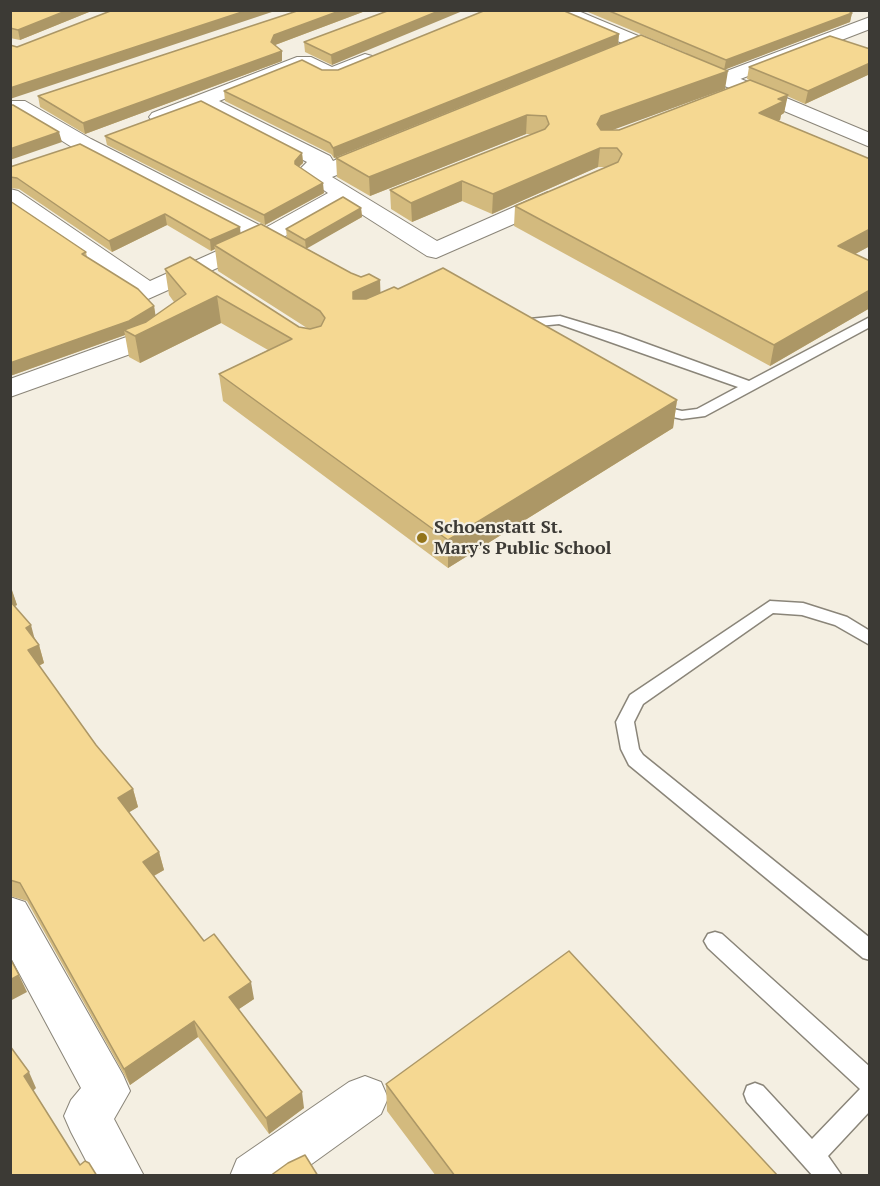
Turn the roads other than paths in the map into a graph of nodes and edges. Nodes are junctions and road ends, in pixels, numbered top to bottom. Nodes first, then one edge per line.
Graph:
1 (559, 10) edge
2 (870, 22) edge
3 (638, 44) junction
4 (616, 52) edge
5 (384, 53) edge
6 (723, 79) junction
7 (10, 86) edge
8 (747, 89) junction
9 (203, 101) junction
10 (715, 102) edge
11 (14, 107) edge
12 (137, 125) edge
13 (401, 141) edge
14 (870, 141) edge
15 (315, 176) junction
16 (575, 188) edge
17 (344, 193) junction
18 (10, 196) edge
19 (275, 244) junction
20 (148, 291) junction
21 (870, 321) edge
22 (529, 337) edge
23 (749, 386) junction
24 (10, 389) edge
25 (644, 404) edge
26 (870, 639) edge
27 (10, 915) edge
28 (715, 941) dead end
29 (870, 951) edge
30 (870, 1083) edge
31 (755, 1094) dead end
32 (870, 1094) edge
33 (365, 1098) dead end
34 (812, 1156) junction
35 (120, 1176) edge
36 (254, 1176) edge
37 (830, 1176) edge

1 - 3 street
2 - 6 street
3 - 4 street
3 - 6 street
5 - 9 street
6 - 8 street
7 - 11 street
8 - 10 street
8 - 14 street
9 - 12 street
9 - 15 street
11 - 19 street
13 - 15 street
15 - 17 street
16 - 17 street
17 - 19 street
18 - 20 street
19 - 20 street
20 - 24 street
21 - 23 lane
22 - 23 lane
23 - 25 lane
26 - 29 lane
27 - 35 street
28 - 30 lane
31 - 34 lane
32 - 34 lane
33 - 36 street
34 - 37 lane

